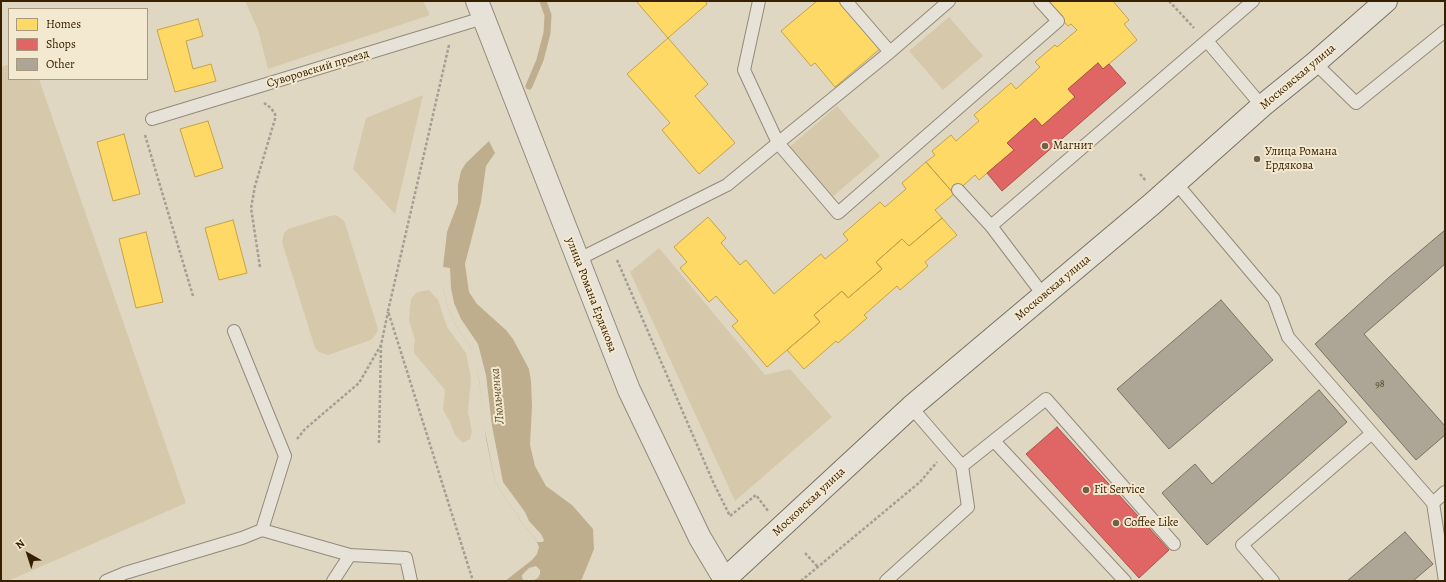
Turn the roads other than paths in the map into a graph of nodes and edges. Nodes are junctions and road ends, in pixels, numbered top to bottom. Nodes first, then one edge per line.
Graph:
1 (768, 1) edge
2 (846, 1) edge
3 (949, 1) edge
4 (1040, 1) edge
5 (1253, 1) edge
6 (1386, 1) edge
7 (757, 6) edge
8 (480, 9) edge
9 (1445, 31) edge
10 (1207, 41) junction
11 (890, 52) junction
12 (1315, 63) junction
13 (1262, 106) junction
14 (152, 119) road end
15 (778, 143) junction
16 (1176, 183) junction
17 (958, 190) dead end
18 (992, 226) junction
19 (578, 260) junction
20 (1044, 296) junction
21 (234, 331) dead end
22 (911, 407) junction
23 (1372, 433) junction
24 (994, 441) junction
25 (962, 466) junction
26 (1445, 492) edge
27 (1433, 503) junction
28 (262, 530) junction
29 (1174, 544) dead end
30 (350, 555) junction
31 (724, 580) edge
32 (106, 581) edge
33 (333, 581) edge
34 (411, 581) edge
35 (886, 581) edge
36 (1125, 581) edge
37 (1273, 581) edge
38 (1445, 581) edge

1 - 7 lane
2 - 11 lane
3 - 11 lane
4 - 15 lane
5 - 10 lane
6 - 12 main road, Московская улица
7 - 15 lane
8 - 14 lane, Суворовский проезд
8 - 19 main road, улица Романа Ердякова
9 - 12 lane
10 - 13 lane
10 - 18 lane
11 - 15 lane
12 - 13 main road, Московская улица
13 - 16 main road, Московская улица
15 - 19 lane
16 - 20 main road, Московская улица
16 - 23 lane
17 - 18 lane
18 - 20 lane
19 - 31 main road, улица Романа Ердякова
20 - 22 main road, Московская улица
21 - 28 lane
22 - 25 lane
22 - 31 main road, Московская улица
23 - 27 lane
23 - 37 lane
24 - 25 lane
24 - 29 lane
24 - 36 lane
25 - 35 lane
26 - 27 lane
27 - 38 lane
28 - 30 lane
28 - 32 lane
30 - 33 lane
30 - 34 lane

